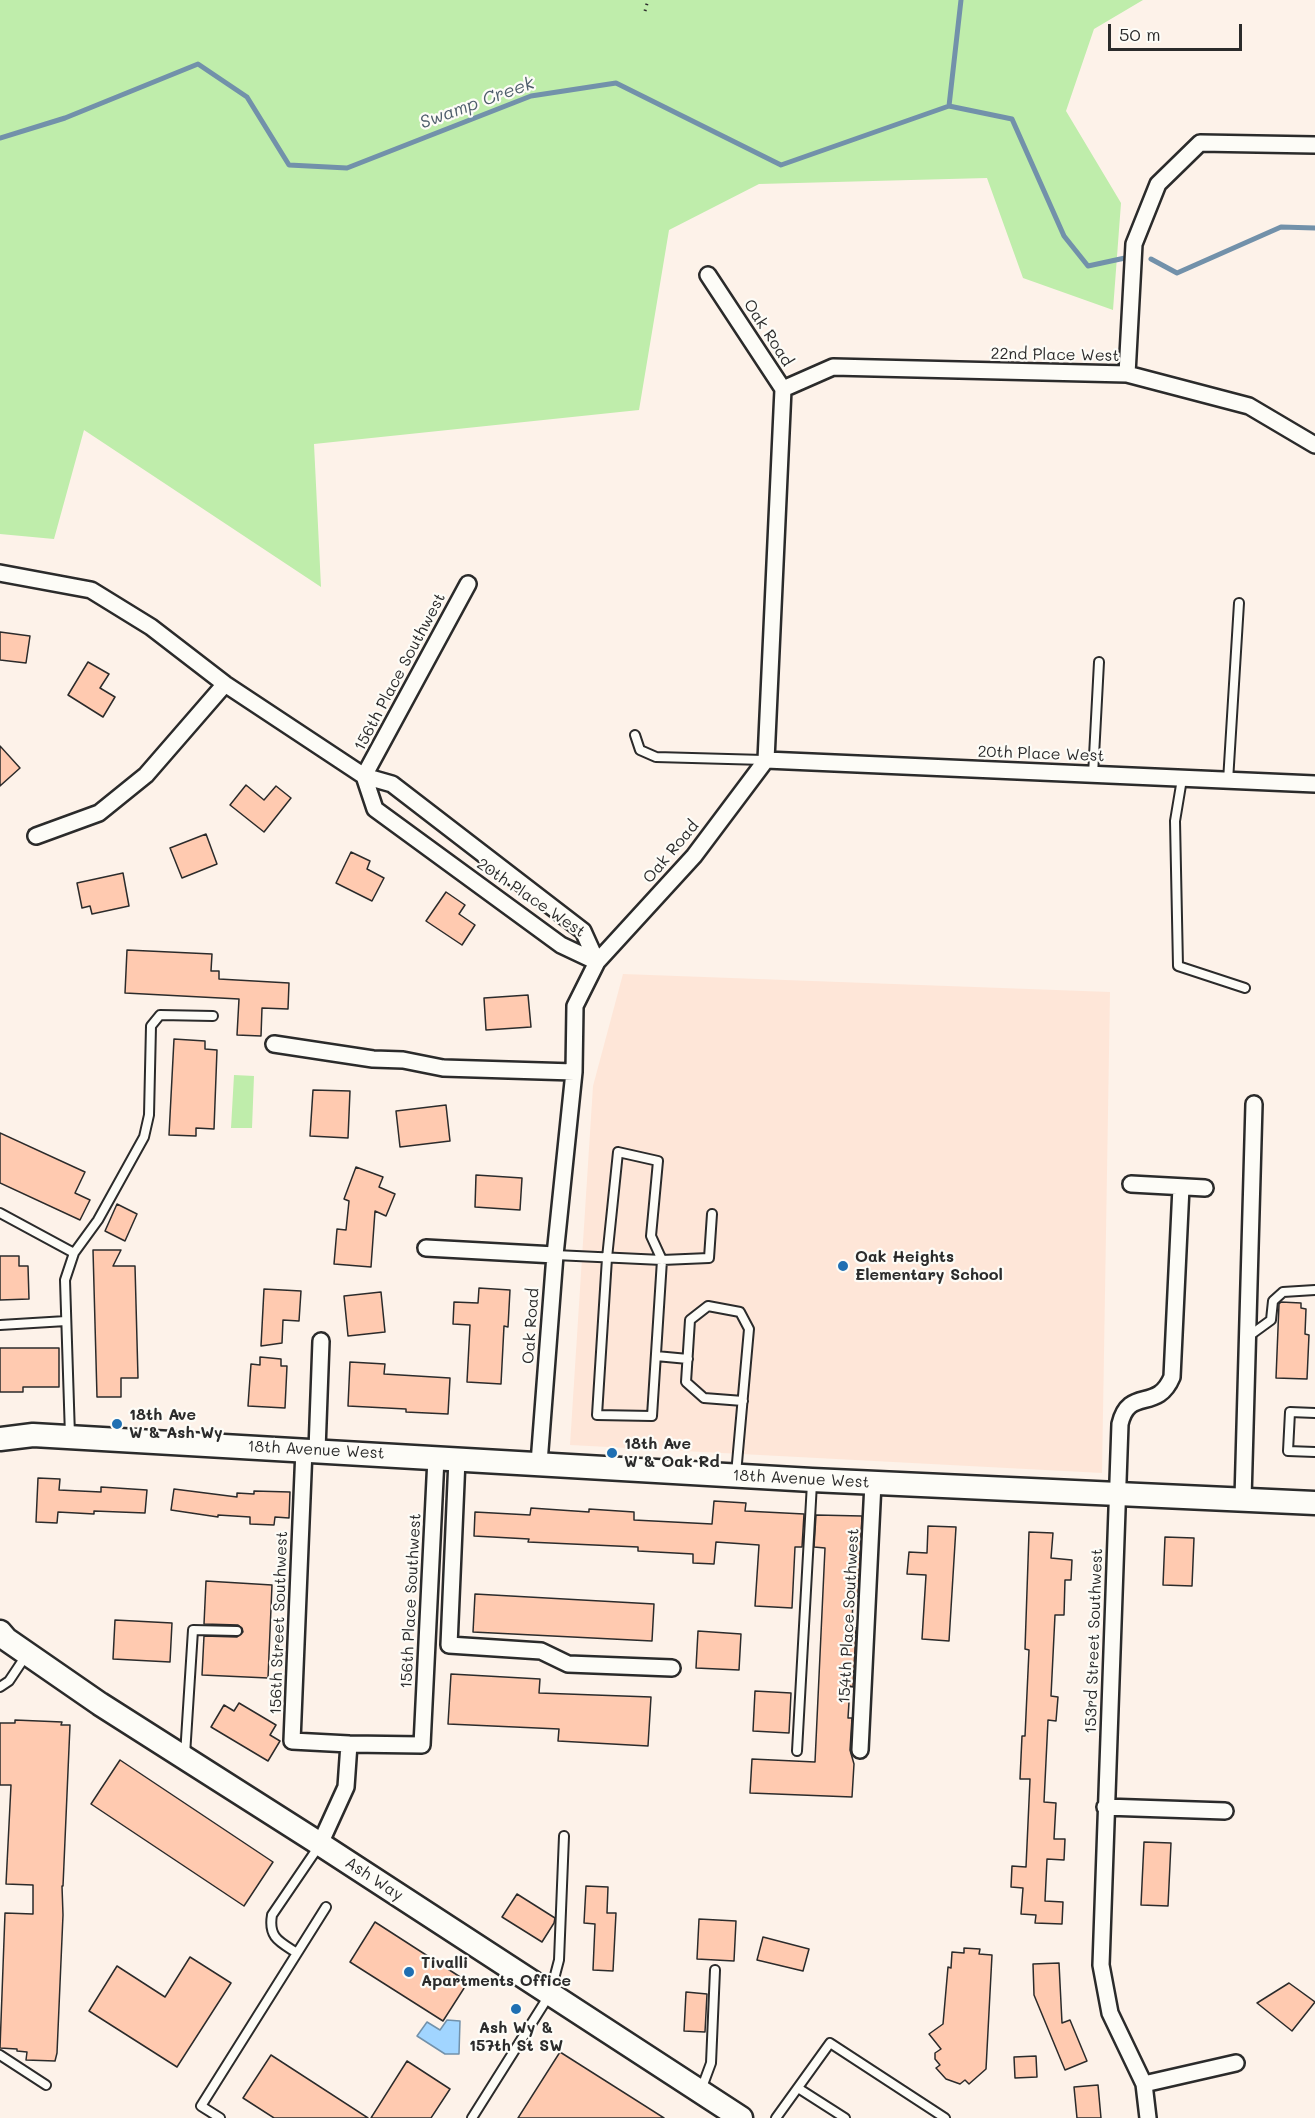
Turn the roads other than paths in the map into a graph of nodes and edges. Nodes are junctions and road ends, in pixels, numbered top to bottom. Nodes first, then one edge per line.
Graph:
1 (1315, 145) edge
2 (708, 275) dead end
3 (1127, 374) junction
4 (783, 389) junction
5 (1315, 445) edge
6 (0, 573) edge
7 (468, 584) dead end
8 (1239, 603) dead end
9 (1099, 662) dead end
10 (225, 684) junction
11 (635, 735) dead end
12 (766, 760) junction
13 (1093, 775) junction
14 (364, 776) junction
15 (1182, 778) junction
16 (1228, 780) junction
17 (1315, 784) edge
18 (36, 836) dead end
19 (597, 962) junction
20 (1245, 988) dead end
21 (213, 1016) dead end
22 (274, 1044) dead end
23 (574, 1072) junction
24 (1254, 1104) dead end
25 (1131, 1184) dead end
26 (1181, 1187) junction
27 (1205, 1188) dead end
28 (0, 1213) edge
29 (712, 1214) dead end
30 (426, 1248) dead end
31 (74, 1253) junction
32 (555, 1255) junction
33 (608, 1258) junction
34 (662, 1260) junction
35 (1315, 1290) edge
36 (66, 1321) junction
37 (0, 1325) edge
38 (1247, 1337) junction
39 (321, 1341) dead end
40 (656, 1356) junction
41 (688, 1359) junction
42 (742, 1401) junction
43 (1315, 1413) edge
44 (70, 1437) junction
45 (0, 1439) edge
46 (310, 1450) junction
47 (1315, 1452) edge
48 (446, 1458) junction
49 (539, 1463) junction
50 (735, 1475) junction
51 (812, 1480) junction
52 (873, 1483) junction
53 (1119, 1492) junction
54 (1243, 1499) junction
55 (1315, 1503) edge
56 (237, 1631) dead end
57 (2, 1636) edge
58 (27, 1654) junction
59 (672, 1668) dead end
60 (0, 1687) edge
61 (349, 1744) junction
62 (860, 1750) dead end
63 (797, 1751) dead end
64 (184, 1757) junction
65 (1105, 1807) junction
66 (1225, 1811) dead end
67 (564, 1836) dead end
68 (320, 1844) junction
69 (326, 1907) dead end
70 (297, 1953) junction
71 (715, 1970) dead end
72 (550, 1994) junction
73 (0, 2055) edge
74 (1236, 2063) dead end
75 (1144, 2084) junction
76 (46, 2085) dead end
77 (798, 2088) junction
78 (700, 2091) junction
79 (220, 2118) edge
80 (472, 2118) edge
81 (741, 2118) edge
82 (776, 2118) edge
83 (845, 2118) edge
84 (945, 2118) edge
85 (1148, 2118) edge

1 - 3 street
2 - 4 street, Oak Road
3 - 4 street, 22nd Place West
3 - 5 street, 22nd Place West
4 - 12 street, Oak Road
6 - 10 street, 20th Place West
7 - 14 street, 156th Place Southwest
8 - 16 lane
9 - 13 lane
10 - 14 street, 20th Place West
10 - 18 street
11 - 12 lane
12 - 13 street, 20th Place West
12 - 19 street, Oak Road
13 - 15 street, 20th Place West
14 - 19 street, 20th Place West
14 - 19 street, 20th Place West
15 - 16 street, 20th Place West
15 - 20 lane
16 - 17 street, 20th Place West
19 - 23 street, Oak Road
21 - 31 lane
22 - 23 street
23 - 32 street, Oak Road
24 - 38 street
25 - 26 street
26 - 27 street
26 - 53 street, 153rd Street Southwest
28 - 31 lane
29 - 34 lane
30 - 32 street
31 - 36 lane
32 - 33 lane
32 - 49 street, Oak Road
33 - 34 lane
33 - 34 lane
33 - 40 lane
34 - 40 lane
35 - 38 lane
36 - 37 lane
36 - 44 lane
38 - 54 street
39 - 46 street
40 - 41 lane
41 - 42 lane
41 - 42 lane
42 - 50 lane
43 - 47 lane
44 - 45 street, 18th Avenue West
44 - 46 street, 18th Avenue West
46 - 48 street, 18th Avenue West
46 - 61 street, 156th Street Southwest
48 - 49 street, 18th Avenue West
48 - 59 street
48 - 61 street, 156th Place Southwest
49 - 50 street, 18th Avenue West
50 - 51 street, 18th Avenue West
51 - 52 street, 18th Avenue West
51 - 63 lane
52 - 53 street, 18th Avenue West
52 - 62 street, 154th Place Southwest
53 - 54 street, 18th Avenue West
53 - 65 street, 153rd Street Southwest
54 - 55 street, 18th Avenue West
56 - 64 lane
57 - 58 street, Ash Way
58 - 60 lane
58 - 64 street, Ash Way
61 - 68 street
64 - 68 street, Ash Way
65 - 66 street
65 - 75 street, 153rd Street Southwest
67 - 72 lane
68 - 70 lane
68 - 72 street, Ash Way
69 - 70 lane
70 - 79 lane
71 - 78 lane
72 - 78 street, Ash Way
72 - 80 lane
73 - 76 lane
74 - 75 street
75 - 85 street, 153rd Street Southwest
77 - 82 lane
77 - 83 lane
77 - 84 lane
78 - 81 street, Ash Way

